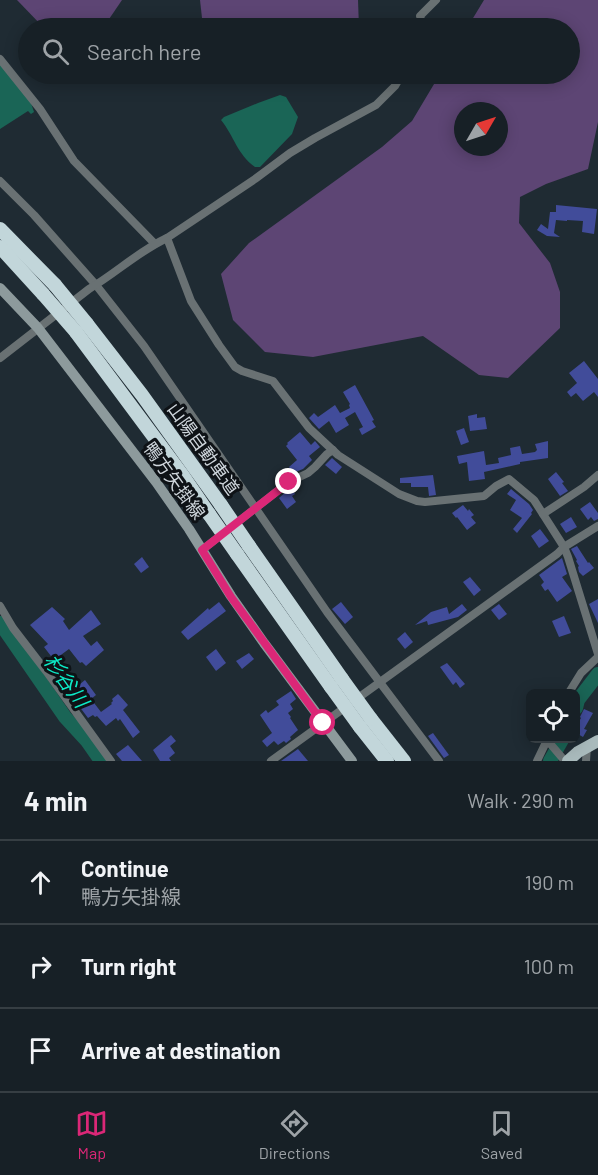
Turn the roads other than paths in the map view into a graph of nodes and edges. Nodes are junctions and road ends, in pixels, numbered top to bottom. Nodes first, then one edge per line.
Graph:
1 (436, 0) edge
2 (421, 18) edge
3 (0, 59) edge
4 (18, 82) edge
5 (20, 84) edge
6 (396, 84) edge
7 (0, 181) edge
8 (0, 229) edge
9 (167, 238) junction
10 (155, 244) junction
11 (0, 247) edge
12 (96, 285) junction
13 (0, 288) edge
14 (38, 328) junction
15 (82, 328) junction
16 (0, 358) edge
17 (333, 450) junction
18 (598, 475) edge
19 (256, 507) junction
20 (543, 514) junction
21 (598, 526) edge
22 (564, 548) junction
23 (202, 550) junction
24 (0, 606) edge
25 (598, 656) edge
26 (379, 682) junction
27 (337, 683) junction
28 (571, 689) edge
29 (323, 723) junction
30 (366, 723) junction
31 (546, 743) edge
32 (551, 743) edge
33 (593, 743) edge
34 (564, 759) edge
35 (111, 761) edge
36 (271, 761) edge
37 (352, 761) edge
38 (387, 761) edge
39 (404, 761) edge
40 (439, 761) edge
41 (537, 761) edge
42 (586, 761) edge

1 - 2 street
3 - 4 street
5 - 10 street
6 - 9 street
7 - 12 street
8 - 15 highway, 山陽自動車道, bridge
9 - 10 street
9 - 17 street
10 - 12 street
11 - 15 highway, 山陽自動車道, bridge
12 - 14 street
12 - 19 street
13 - 14 main road, 鴨方矢掛線
14 - 16 street
14 - 23 main road, 鴨方矢掛線
15 - 27 highway, 山陽自動車道, bridge
15 - 27 highway, 山陽自動車道, bridge
17 - 19 street
17 - 20 street
18 - 20 street
19 - 23 street
19 - 26 street
20 - 22 street
21 - 22 street
22 - 25 street
22 - 26 street
23 - 29 main road, 鴨方矢掛線
24 - 35 street
25 - 28 street
26 - 29 street
26 - 40 street
27 - 30 highway, 山陽自動車道, bridge
29 - 36 street
29 - 37 main road, 鴨方矢掛線
30 - 38 highway, 山陽自動車道
30 - 39 highway, 山陽自動車道
31 - 41 street
32 - 34 street
33 - 34 main road
33 - 42 street

